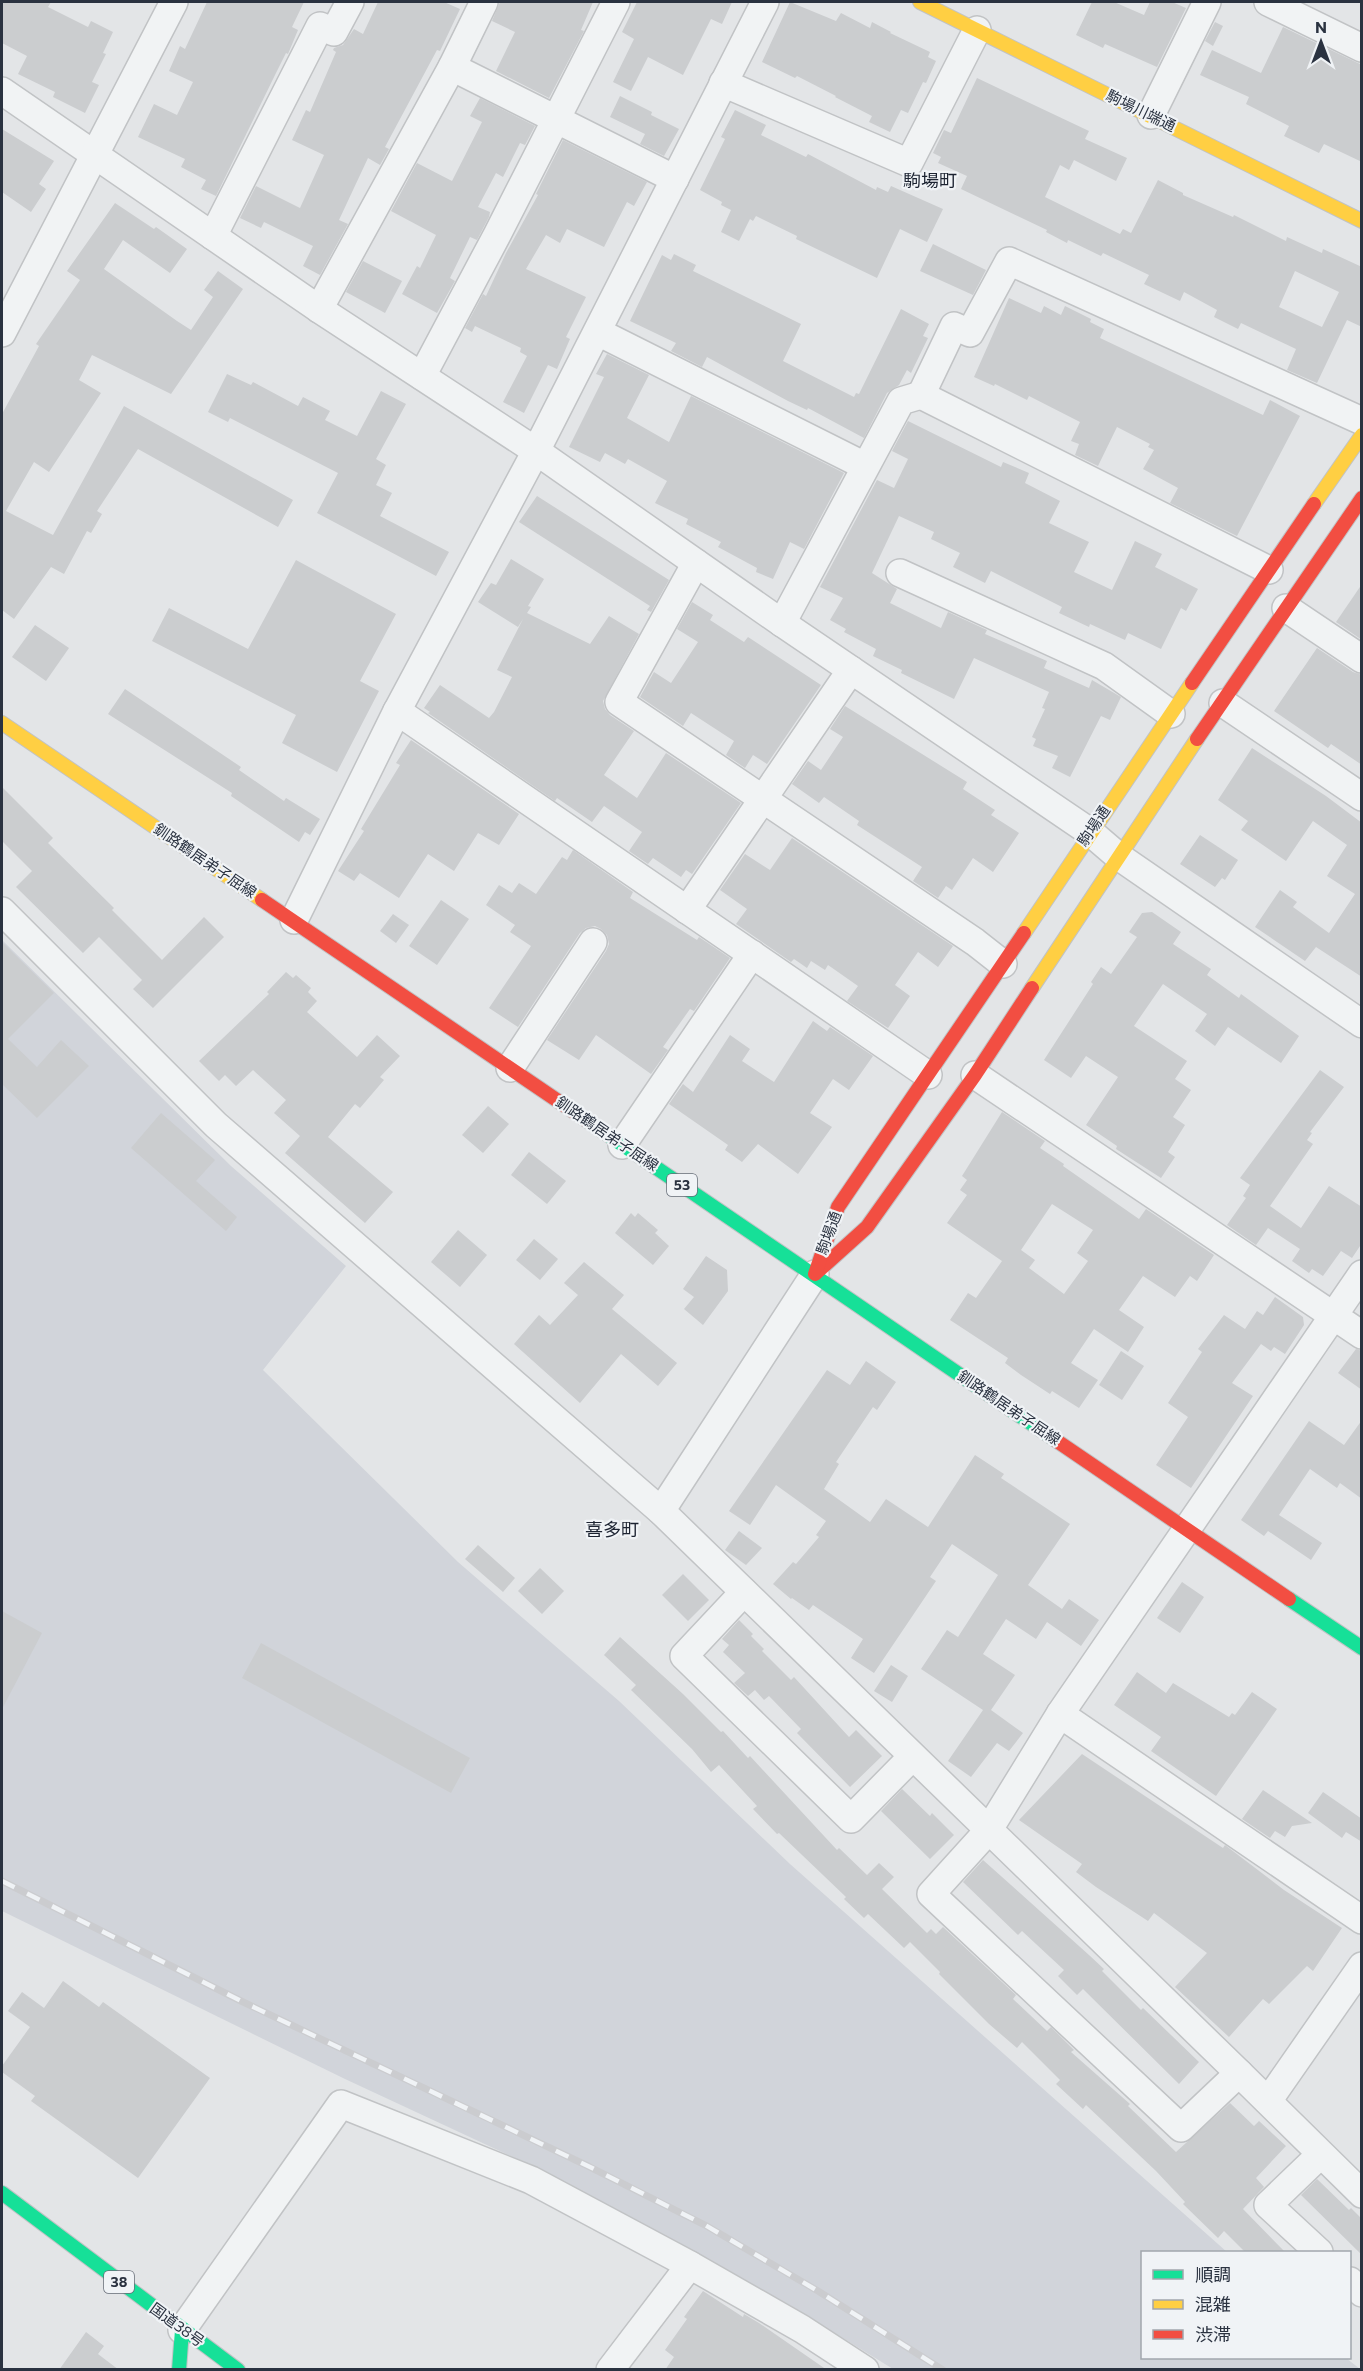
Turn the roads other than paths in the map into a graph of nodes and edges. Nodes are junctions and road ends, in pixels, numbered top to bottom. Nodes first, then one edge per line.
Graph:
1 (174, 2) edge
2 (350, 2) edge
3 (484, 2) edge
4 (616, 2) edge
5 (765, 2) edge
6 (920, 2) edge
7 (1207, 2) edge
8 (1268, 2) edge
9 (977, 30) junction
10 (1362, 48) edge
11 (452, 67) junction
12 (723, 83) junction
13 (2, 91) edge
14 (1151, 115) junction
15 (556, 118) junction
16 (94, 155) junction
17 (675, 178) junction
18 (1362, 221) edge
19 (213, 236) junction
20 (319, 309) junction
21 (598, 332) junction
22 (2, 333) edge
23 (422, 376) junction
24 (921, 395) junction
25 (1362, 421) edge
26 (1362, 435) edge
27 (536, 451) junction
28 (866, 466) junction
29 (1334, 475) junction
30 (1362, 496) edge
31 (696, 563) junction
32 (1269, 570) junction
33 (900, 573) dead end
34 (1286, 608) junction
35 (782, 623) junction
36 (1362, 659) edge
37 (851, 670) junction
38 (1223, 703) junction
39 (397, 711) junction
40 (1172, 714) junction
41 (2, 723) edge
42 (1362, 797) edge
43 (762, 798) junction
44 (1090, 832) junction
45 (1118, 856) junction
46 (687, 910) junction
47 (2, 911) edge
48 (294, 920) junction
49 (593, 942) dead end
50 (752, 954) junction
51 (1003, 964) junction
52 (1362, 1024) edge
53 (510, 1068) junction
54 (928, 1075) junction
55 (975, 1075) junction
56 (622, 1144) junction
57 (815, 1274) junction
58 (1362, 1274) edge
59 (1333, 1316) junction
60 (1362, 1335) edge
61 (660, 1511) junction
62 (1188, 1530) junction
63 (744, 1592) junction
64 (1362, 1648) edge
65 (1060, 1714) junction
66 (912, 1757) junction
67 (988, 1831) junction
68 (1362, 1920) edge
69 (1362, 1966) edge
70 (1239, 2073) junction
71 (1268, 2101) junction
72 (1320, 2155) junction
73 (2, 2193) edge
74 (1362, 2194) edge
75 (1317, 2251) edge
76 (690, 2265) junction
77 (1351, 2282) edge
78 (1362, 2293) edge
79 (182, 2330) junction
80 (616, 2367) edge
81 (179, 2370) edge
82 (238, 2370) edge
83 (865, 2370) edge

1 - 16 street
2 - 19 street
3 - 11 street
4 - 15 street
5 - 12 street
6 - 9 main road, 駒場川端通
7 - 14 street
8 - 10 street
9 - 12 street
9 - 14 main road, 駒場川端通
11 - 15 street
11 - 20 street
12 - 17 street
13 - 16 street
14 - 18 main road, 駒場川端通
15 - 17 street
15 - 23 street
16 - 19 street
16 - 22 street
17 - 21 street
19 - 20 street
20 - 23 street
21 - 27 street
21 - 28 street
23 - 27 street
24 - 25 street
24 - 28 street
24 - 32 street
26 - 29 main road, 駒場通
27 - 31 street
27 - 39 street
28 - 35 street
29 - 30 street
29 - 32 main road, 駒場通
30 - 34 main road, 駒場通
31 - 35 street
31 - 43 street
32 - 40 main road, 駒場通
33 - 40 street
34 - 36 street
34 - 38 main road, 駒場通
35 - 37 street
37 - 43 street
37 - 44 street
38 - 42 street
38 - 45 main road, 駒場通
39 - 46 street
39 - 48 street
40 - 44 main road, 駒場通
41 - 48 main road, 釧路鶴居弟子屈線 / 53
43 - 46 street
43 - 51 street
44 - 45 street
44 - 51 main road, 駒場通
45 - 52 street
45 - 55 main road, 駒場通
46 - 50 street
47 - 61 street
48 - 53 main road, 釧路鶴居弟子屈線 / 53
49 - 53 street
50 - 54 street
50 - 56 street
51 - 54 main road, 駒場通
53 - 56 main road, 釧路鶴居弟子屈線 / 53
54 - 57 main road, 駒場通
55 - 57 main road, 駒場通
55 - 59 street
56 - 57 main road, 釧路鶴居弟子屈線 / 53
57 - 61 street
57 - 62 main road, 釧路鶴居弟子屈線 / 53
58 - 59 street
59 - 60 street
59 - 62 street
61 - 63 street
62 - 64 main road, 釧路鶴居弟子屈線 / 53
62 - 65 street
63 - 66 street
63 - 66 street
65 - 67 street
65 - 68 street
66 - 67 street
67 - 70 street
67 - 70 street
69 - 71 street
70 - 71 street
71 - 72 street
72 - 74 street
72 - 75 street
73 - 79 main road, 国道38号 / 38
76 - 79 street
76 - 80 street
76 - 83 street
77 - 78 street
79 - 81 main road
79 - 82 main road, 国道38号 / 38

